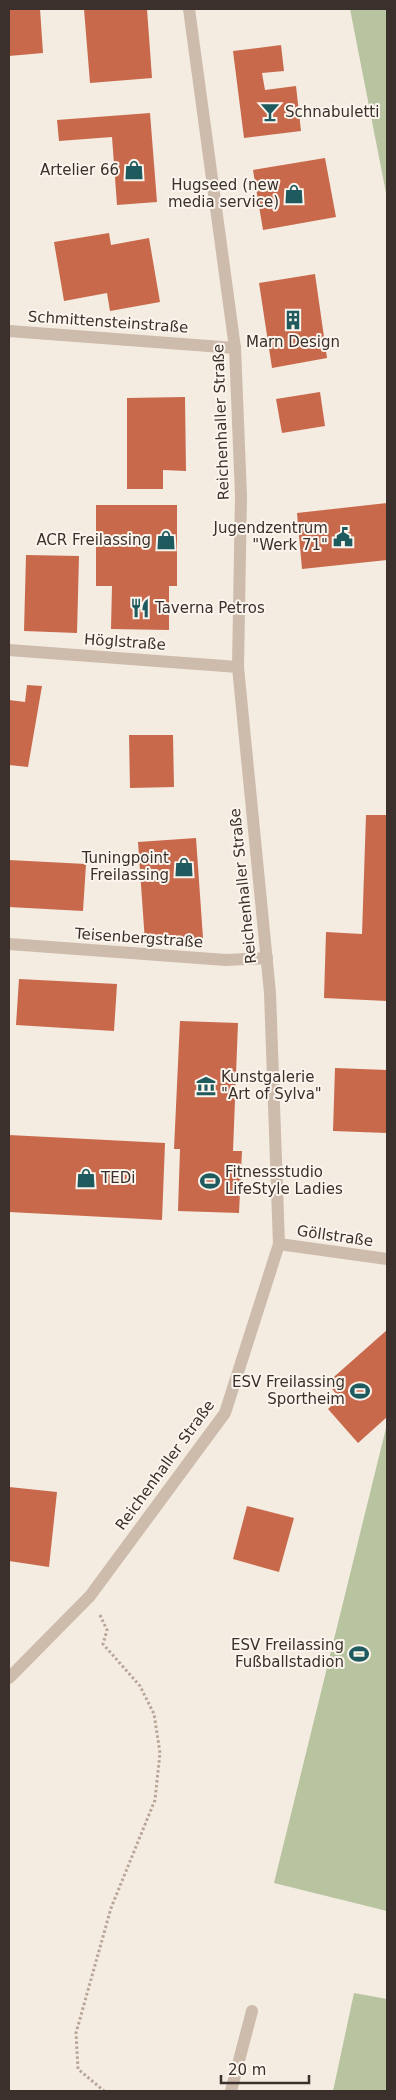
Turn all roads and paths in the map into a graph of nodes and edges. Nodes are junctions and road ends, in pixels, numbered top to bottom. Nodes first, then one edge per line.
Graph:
1 (188, 9) edge
2 (9, 331) edge
3 (235, 348) junction
4 (9, 650) edge
5 (238, 667) junction
6 (9, 944) edge
7 (267, 958) junction
8 (279, 1244) junction
9 (387, 1259) edge
10 (90, 1596) junction
11 (9, 1678) edge
12 (252, 2011) dead end
13 (104, 2091) edge
14 (231, 2091) edge

1 - 3 street, Reichenhaller Straße
2 - 3 street, Schmittensteinstraße
3 - 5 street, Reichenhaller Straße
4 - 5 street, Höglstraße
5 - 7 street, Reichenhaller Straße
6 - 7 street, Teisenbergstraße
7 - 8 street, Reichenhaller Straße
8 - 9 street, Göllstraße
8 - 10 street, Reichenhaller Straße
10 - 11 street, Reichenhaller Straße
10 - 13 path
12 - 14 street

